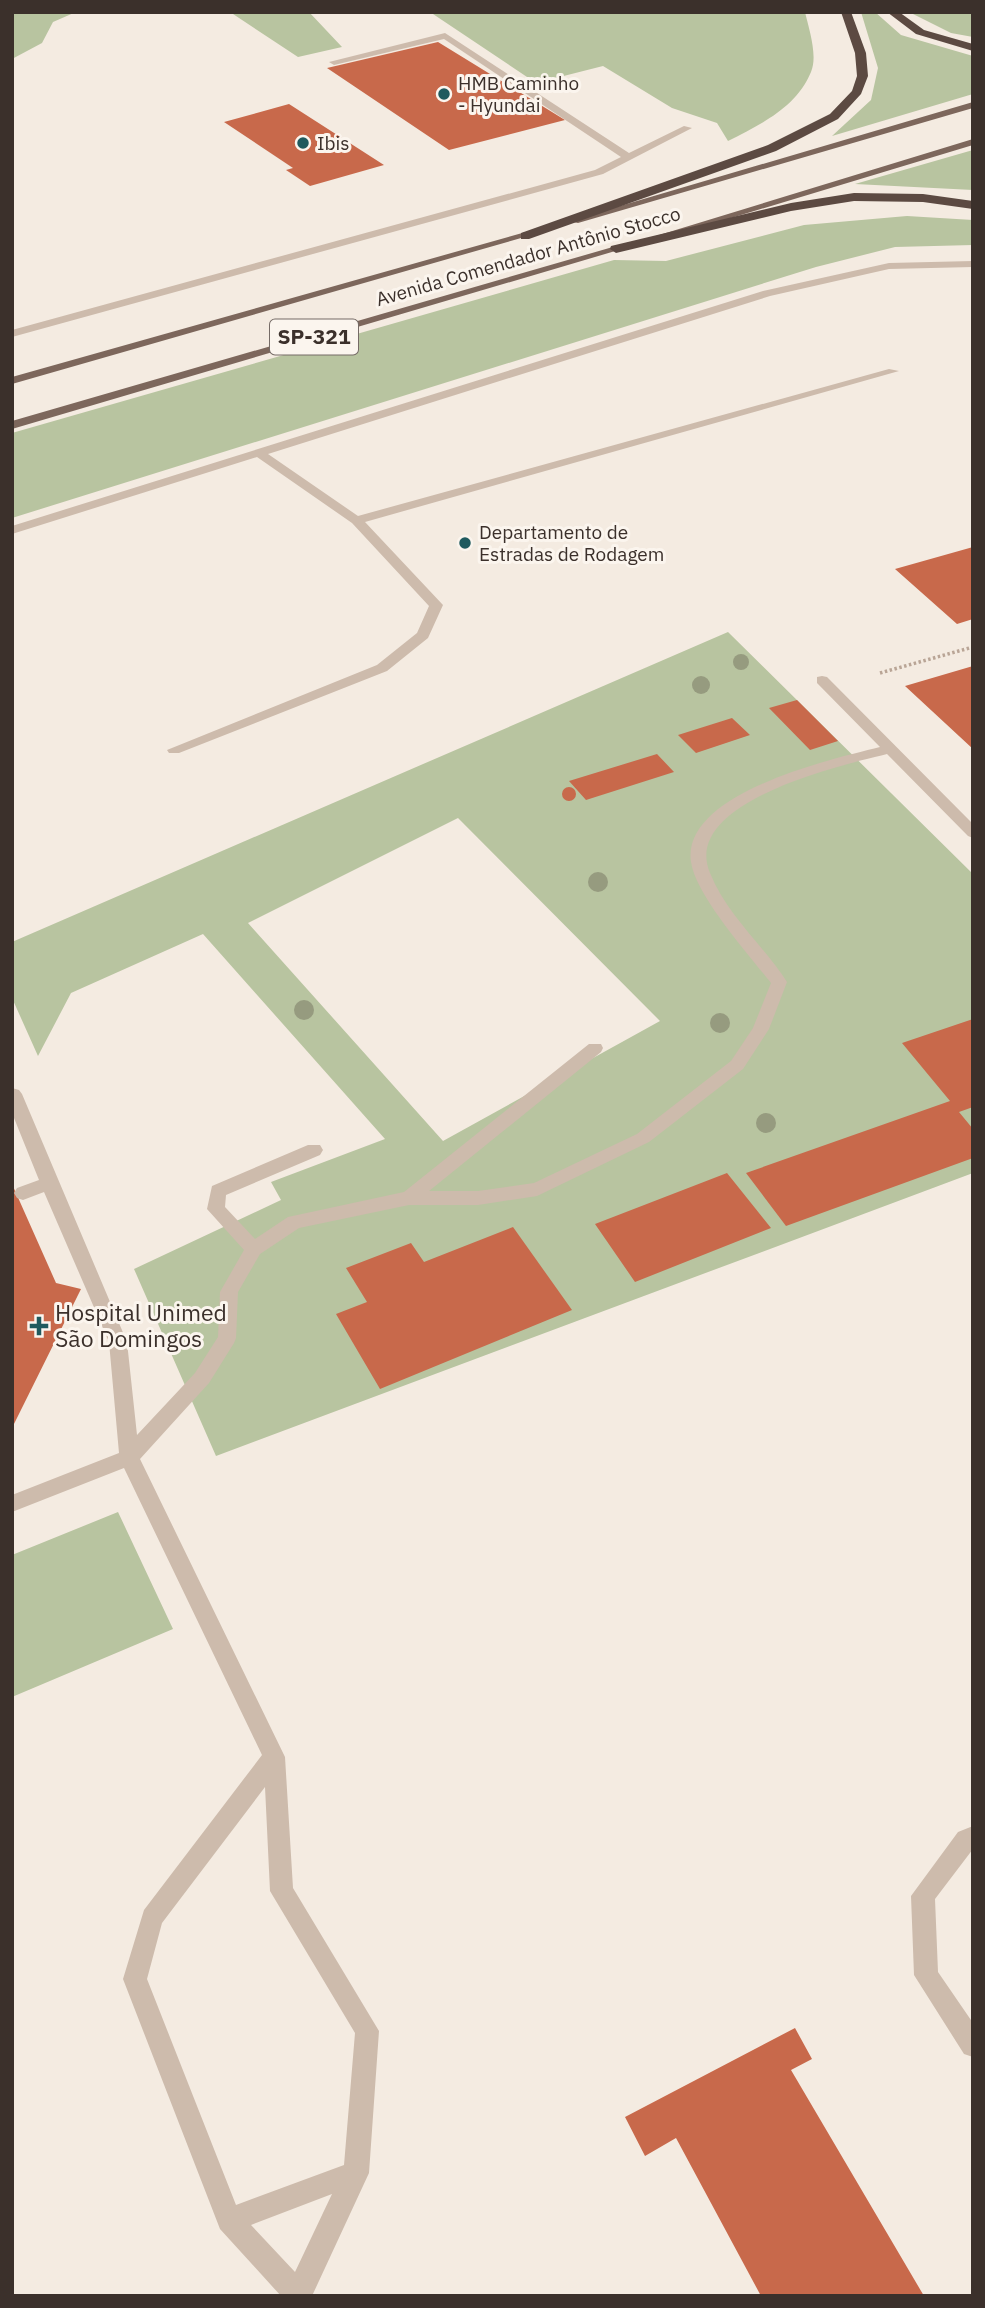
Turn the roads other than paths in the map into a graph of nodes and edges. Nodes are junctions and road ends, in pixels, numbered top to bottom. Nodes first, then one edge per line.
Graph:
1 (846, 12) edge
2 (892, 12) edge
3 (973, 48) edge
4 (334, 62) dead end
5 (973, 105) edge
6 (687, 128) dead end
7 (973, 142) edge
8 (629, 158) junction
9 (973, 205) edge
10 (525, 236) junction
11 (616, 249) junction
12 (973, 264) edge
13 (12, 334) edge
14 (893, 371) dead end
15 (12, 381) edge
16 (12, 425) edge
17 (259, 453) junction
18 (356, 520) junction
19 (12, 530) edge
20 (822, 680) dead end
21 (890, 749) junction
22 (174, 750) dead end
23 (973, 833) edge
24 (596, 1048) dead end
25 (13, 1094) edge
26 (314, 1150) dead end
27 (49, 1183) junction
28 (23, 1194) dead end
29 (409, 1198) junction
30 (254, 1249) junction
31 (129, 1457) junction
32 (12, 1504) edge
33 (274, 1757) junction
34 (973, 1837) edge
35 (973, 2045) edge
36 (356, 2173) junction
37 (229, 2220) junction
38 (298, 2295) edge

1 - 10 highway
2 - 3 highway
4 - 8 street
5 - 10 main road, Avenida Comendador Antônio Stocco
6 - 8 street
7 - 11 main road, Avenida Comendador Antônio Stocco
8 - 13 street
9 - 11 highway
10 - 15 main road, Avenida Comendador Antônio Stocco / SP-321
11 - 16 main road, Avenida Comendador Antônio Stocco / SP-321
12 - 17 street
14 - 18 street
17 - 18 street
17 - 19 street
18 - 22 street
20 - 21 street
21 - 23 street
21 - 29 street
24 - 29 street
25 - 27 street
26 - 30 street
27 - 28 street
27 - 31 street
29 - 30 street
30 - 31 street
31 - 32 street
31 - 33 street
33 - 36 street
33 - 37 street
34 - 35 street
36 - 37 street
36 - 38 street
37 - 38 street

